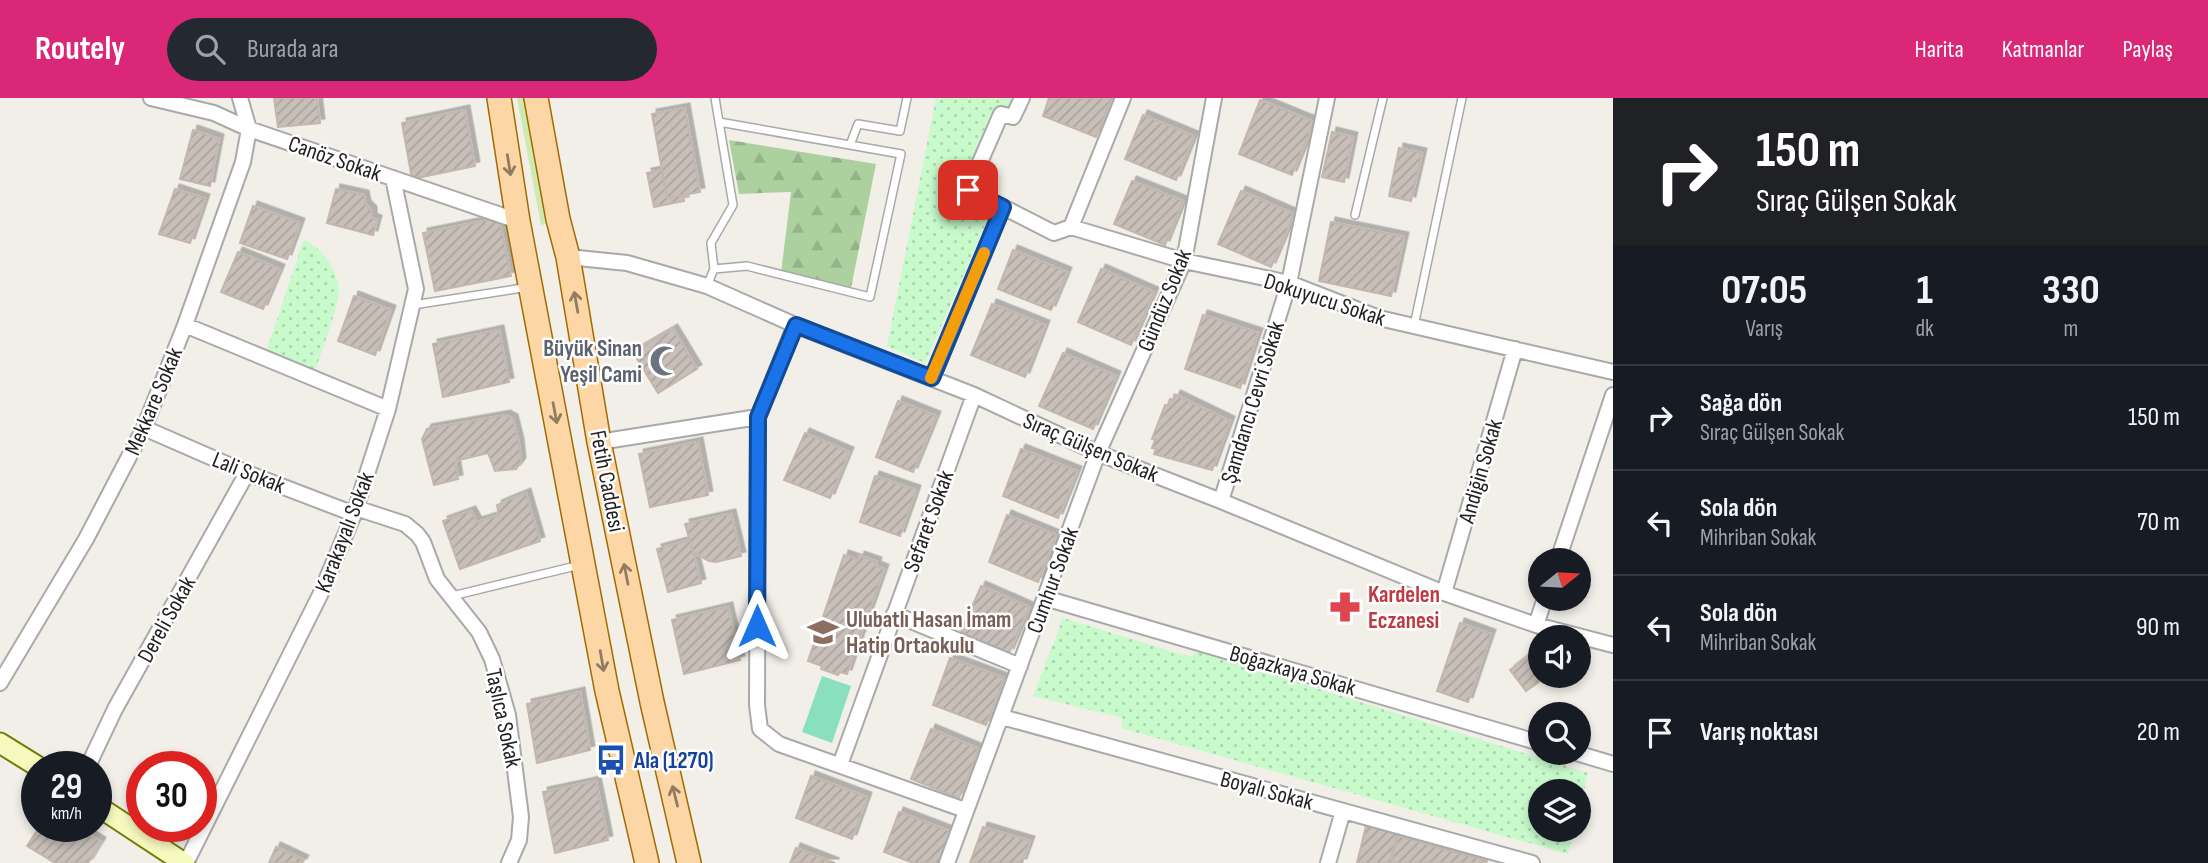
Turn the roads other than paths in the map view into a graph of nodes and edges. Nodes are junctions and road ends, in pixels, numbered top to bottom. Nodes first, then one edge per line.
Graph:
1 (150, 98) edge
2 (240, 98) edge
3 (499, 98) edge
4 (536, 98) edge
5 (715, 98) edge
6 (907, 98) edge
7 (1022, 98) edge
8 (1123, 98) edge
9 (1214, 98) edge
10 (1327, 98) edge
11 (1382, 98) edge
12 (1462, 98) edge
13 (719, 122) junction
14 (249, 129) junction
15 (850, 145) junction
16 (393, 178) junction
17 (1003, 207) junction
18 (1356, 215) dead end
19 (518, 221) junction
20 (1071, 227) junction
21 (568, 257) junction
22 (1184, 261) junction
23 (714, 269) junction
24 (1289, 283) junction
25 (531, 286) junction
26 (707, 286) junction
27 (412, 306) junction
28 (185, 325) junction
29 (796, 325) junction
30 (1414, 326) junction
31 (1514, 349) junction
32 (1613, 372) edge
33 (932, 378) junction
34 (974, 395) junction
35 (1613, 395) edge
36 (388, 409) junction
37 (758, 417) junction
38 (144, 428) junction
39 (599, 442) junction
40 (1098, 453) junction
41 (247, 473) junction
42 (1221, 501) junction
43 (355, 511) junction
44 (1562, 548) edge
45 (584, 564) junction
46 (1444, 593) junction
47 (451, 596) junction
48 (1045, 598) junction
49 (1541, 611) edge
50 (894, 614) junction
51 (1536, 625) joint
52 (1591, 639) edge
53 (1613, 645) edge
54 (1020, 666) junction
55 (0, 682) edge
56 (1002, 717) junction
57 (1528, 739) edge
58 (0, 743) edge
59 (95, 751) edge
60 (21, 756) edge
61 (1591, 757) edge
62 (1613, 764) edge
63 (840, 765) junction
64 (965, 810) junction
65 (1343, 811) junction
66 (112, 815) edge
67 (185, 863) edge
68 (509, 863) edge
69 (646, 863) edge
70 (689, 863) edge
71 (947, 863) edge
72 (1328, 863) edge
73 (1532, 863) edge

1 - 14 street, Canöz Sokak
2 - 14 street, Mekkare Sokak
3 -> 19 main road, Fetih Caddesi
4 - 21 main road, Fetih Caddesi
5 - 13 lane
6 - 15 lane
7 - 17 street, Dokuyucu Sokak
8 - 20 street
9 - 22 street, Gündüz Sokak
10 - 24 street, Şamdancı Cevri Sokak
11 - 18 lane
12 - 30 lane
13 - 15 lane
13 - 23 lane
14 - 16 street, Canöz Sokak
14 - 28 street, Mekkare Sokak
15 - 23 lane
16 - 19 street, Canöz Sokak
16 - 27 street, Karakayalı Sokak
17 - 20 street, Dokuyucu Sokak
17 - 33 street
19 - 25 main road, Fetih Caddesi
20 - 22 street, Dokuyucu Sokak
21 - 26 street, Sıraç Gülşen Sokak
39 -> 21 main road, Fetih Caddesi
22 - 24 street, Dokuyucu Sokak
22 - 40 street, Gündüz Sokak
23 - 26 lane
24 - 30 street, Dokuyucu Sokak
24 - 42 street, Şamdancı Cevri Sokak
25 - 27 lane
25 -> 45 main road, Fetih Caddesi
26 - 29 street, Sıraç Gülşen Sokak
27 - 36 street, Karakayalı Sokak
28 - 36 street
28 - 38 street, Mekkare Sokak
29 - 33 street, Sıraç Gülşen Sokak
29 - 37 street
30 - 31 street, Dokuyucu Sokak
31 - 32 street, Dokuyucu Sokak
31 - 46 street, Andiğin Sokak
33 - 34 street, Sıraç Gülşen Sokak
34 - 40 street, Sıraç Gülşen Sokak
34 - 50 street, Sefaret Sokak
35 - 44 street
36 - 43 street, Karakayalı Sokak
37 - 39 street
37 - 63 street
38 - 41 street, Lali Sokak
38 - 55 street, Mekkare Sokak
70 -> 39 main road, Fetih Caddesi
40 - 42 street, Sıraç Gülşen Sokak
40 - 48 street, Cumhur Sokak
41 - 43 street, Lali Sokak
41 - 59 street, Dereli Sokak
42 - 46 street, Sıraç Gülşen Sokak
43 - 47 street, Taşlıca Sokak
43 - 67 street, Karakayalı Sokak
45 - 47 lane
45 -> 69 main road, Fetih Caddesi
46 - 51 street, Sıraç Gülşen Sokak
47 - 68 street, Taşlıca Sokak
48 - 54 street, Cumhur Sokak
48 - 57 street, Boğazkaya Sokak
49 - 51 street
50 - 54 street
50 - 63 street, Sefaret Sokak
52 - 53 street, Sıraç Gülşen Sokak
54 - 56 street, Cumhur Sokak
56 - 64 street, Cumhur Sokak
56 - 65 street, Boyalı Sokak
58 - 60 street
61 - 62 street
63 - 64 street
64 - 71 street, Cumhur Sokak
65 - 72 street
65 - 73 street, Boyalı Sokak
66 - 67 street

